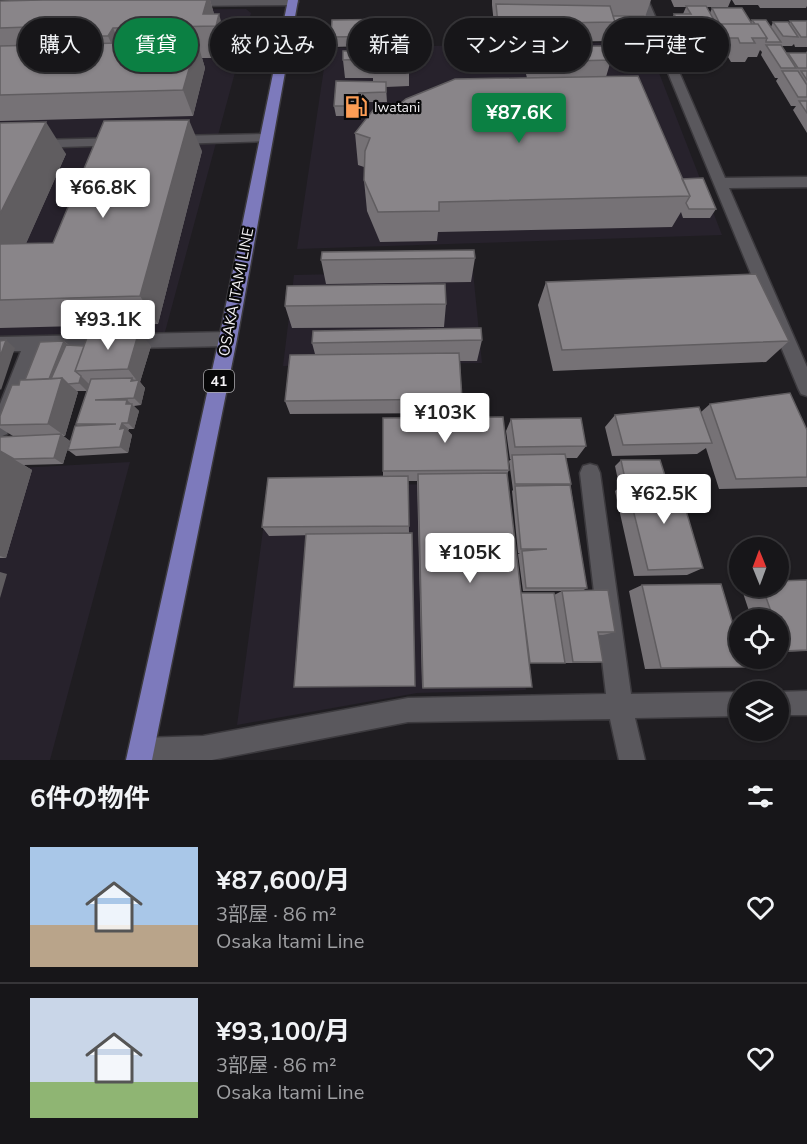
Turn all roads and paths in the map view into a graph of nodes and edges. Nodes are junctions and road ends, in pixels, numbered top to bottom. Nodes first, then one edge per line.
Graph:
1 (643, 0) edge
2 (293, 1) edge
3 (174, 3) edge
4 (265, 138) junction
5 (127, 141) edge
6 (162, 141) edge
7 (0, 145) edge
8 (807, 182) edge
9 (719, 183) junction
10 (228, 339) junction
11 (33, 343) junction
12 (0, 344) edge
13 (807, 388) edge
14 (0, 428) edge
15 (590, 473) dead end
16 (807, 703) edge
17 (729, 704) edge
18 (789, 704) edge
19 (620, 706) junction
20 (140, 756) edge
21 (632, 760) edge

1 - 9 street
2 - 3 street
2 - 4 main road, OSAKA ITAMI LINE / 41
4 - 6 street
4 - 10 main road, OSAKA ITAMI LINE / 41
5 - 7 street
8 - 9 street
9 - 13 street
10 - 11 street
10 - 20 main road, OSAKA ITAMI LINE / 41
11 - 12 street
11 - 14 street
15 - 19 street
16 - 18 street
17 - 19 street
19 - 20 street
19 - 21 street

